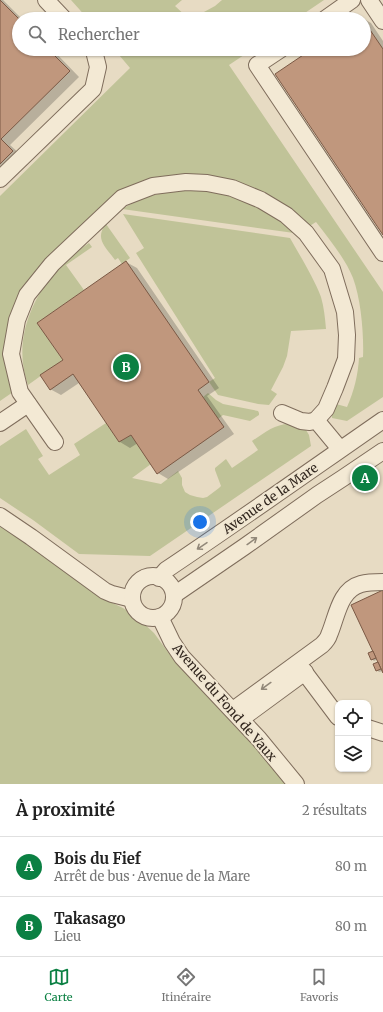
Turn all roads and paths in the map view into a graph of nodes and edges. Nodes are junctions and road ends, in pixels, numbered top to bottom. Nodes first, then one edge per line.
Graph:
1 (46, 0) edge
2 (352, 0) edge
3 (369, 0) edge
4 (57, 12) edge
5 (334, 12) edge
6 (383, 21) edge
7 (95, 56) edge
8 (270, 56) edge
9 (0, 179) edge
10 (383, 253) edge
11 (28, 404) junction
12 (282, 413) dead end
13 (316, 420) junction
14 (383, 420) edge
15 (0, 423) edge
16 (55, 442) dead end
17 (340, 449) junction
18 (383, 451) edge
19 (0, 516) edge
20 (158, 578) junction
21 (383, 582) edge
22 (174, 595) junction
23 (132, 599) junction
24 (160, 617) junction
25 (301, 668) junction
26 (335, 714) edge
27 (237, 715) junction
28 (371, 729) edge
29 (383, 733) edge
30 (296, 784) edge

1 - 4 street
2 - 5 street
3 - 6 street
7 - 9 street
8 - 10 street
11 - 13 street
11 - 15 street
11 - 16 street
12 - 13 street
13 - 17 street
14 - 17 street, Avenue de la Mare
17 -> 20 street, Avenue de la Mare
22 -> 18 street, Avenue de la Mare
19 - 23 street
20 - 22 street
20 - 23 street
21 - 25 street
22 - 24 street
23 - 24 street
24 - 27 street, Avenue du Fond de Vaux
25 - 26 street
25 - 27 street
27 - 30 street, Avenue du Fond de Vaux
28 - 29 street

